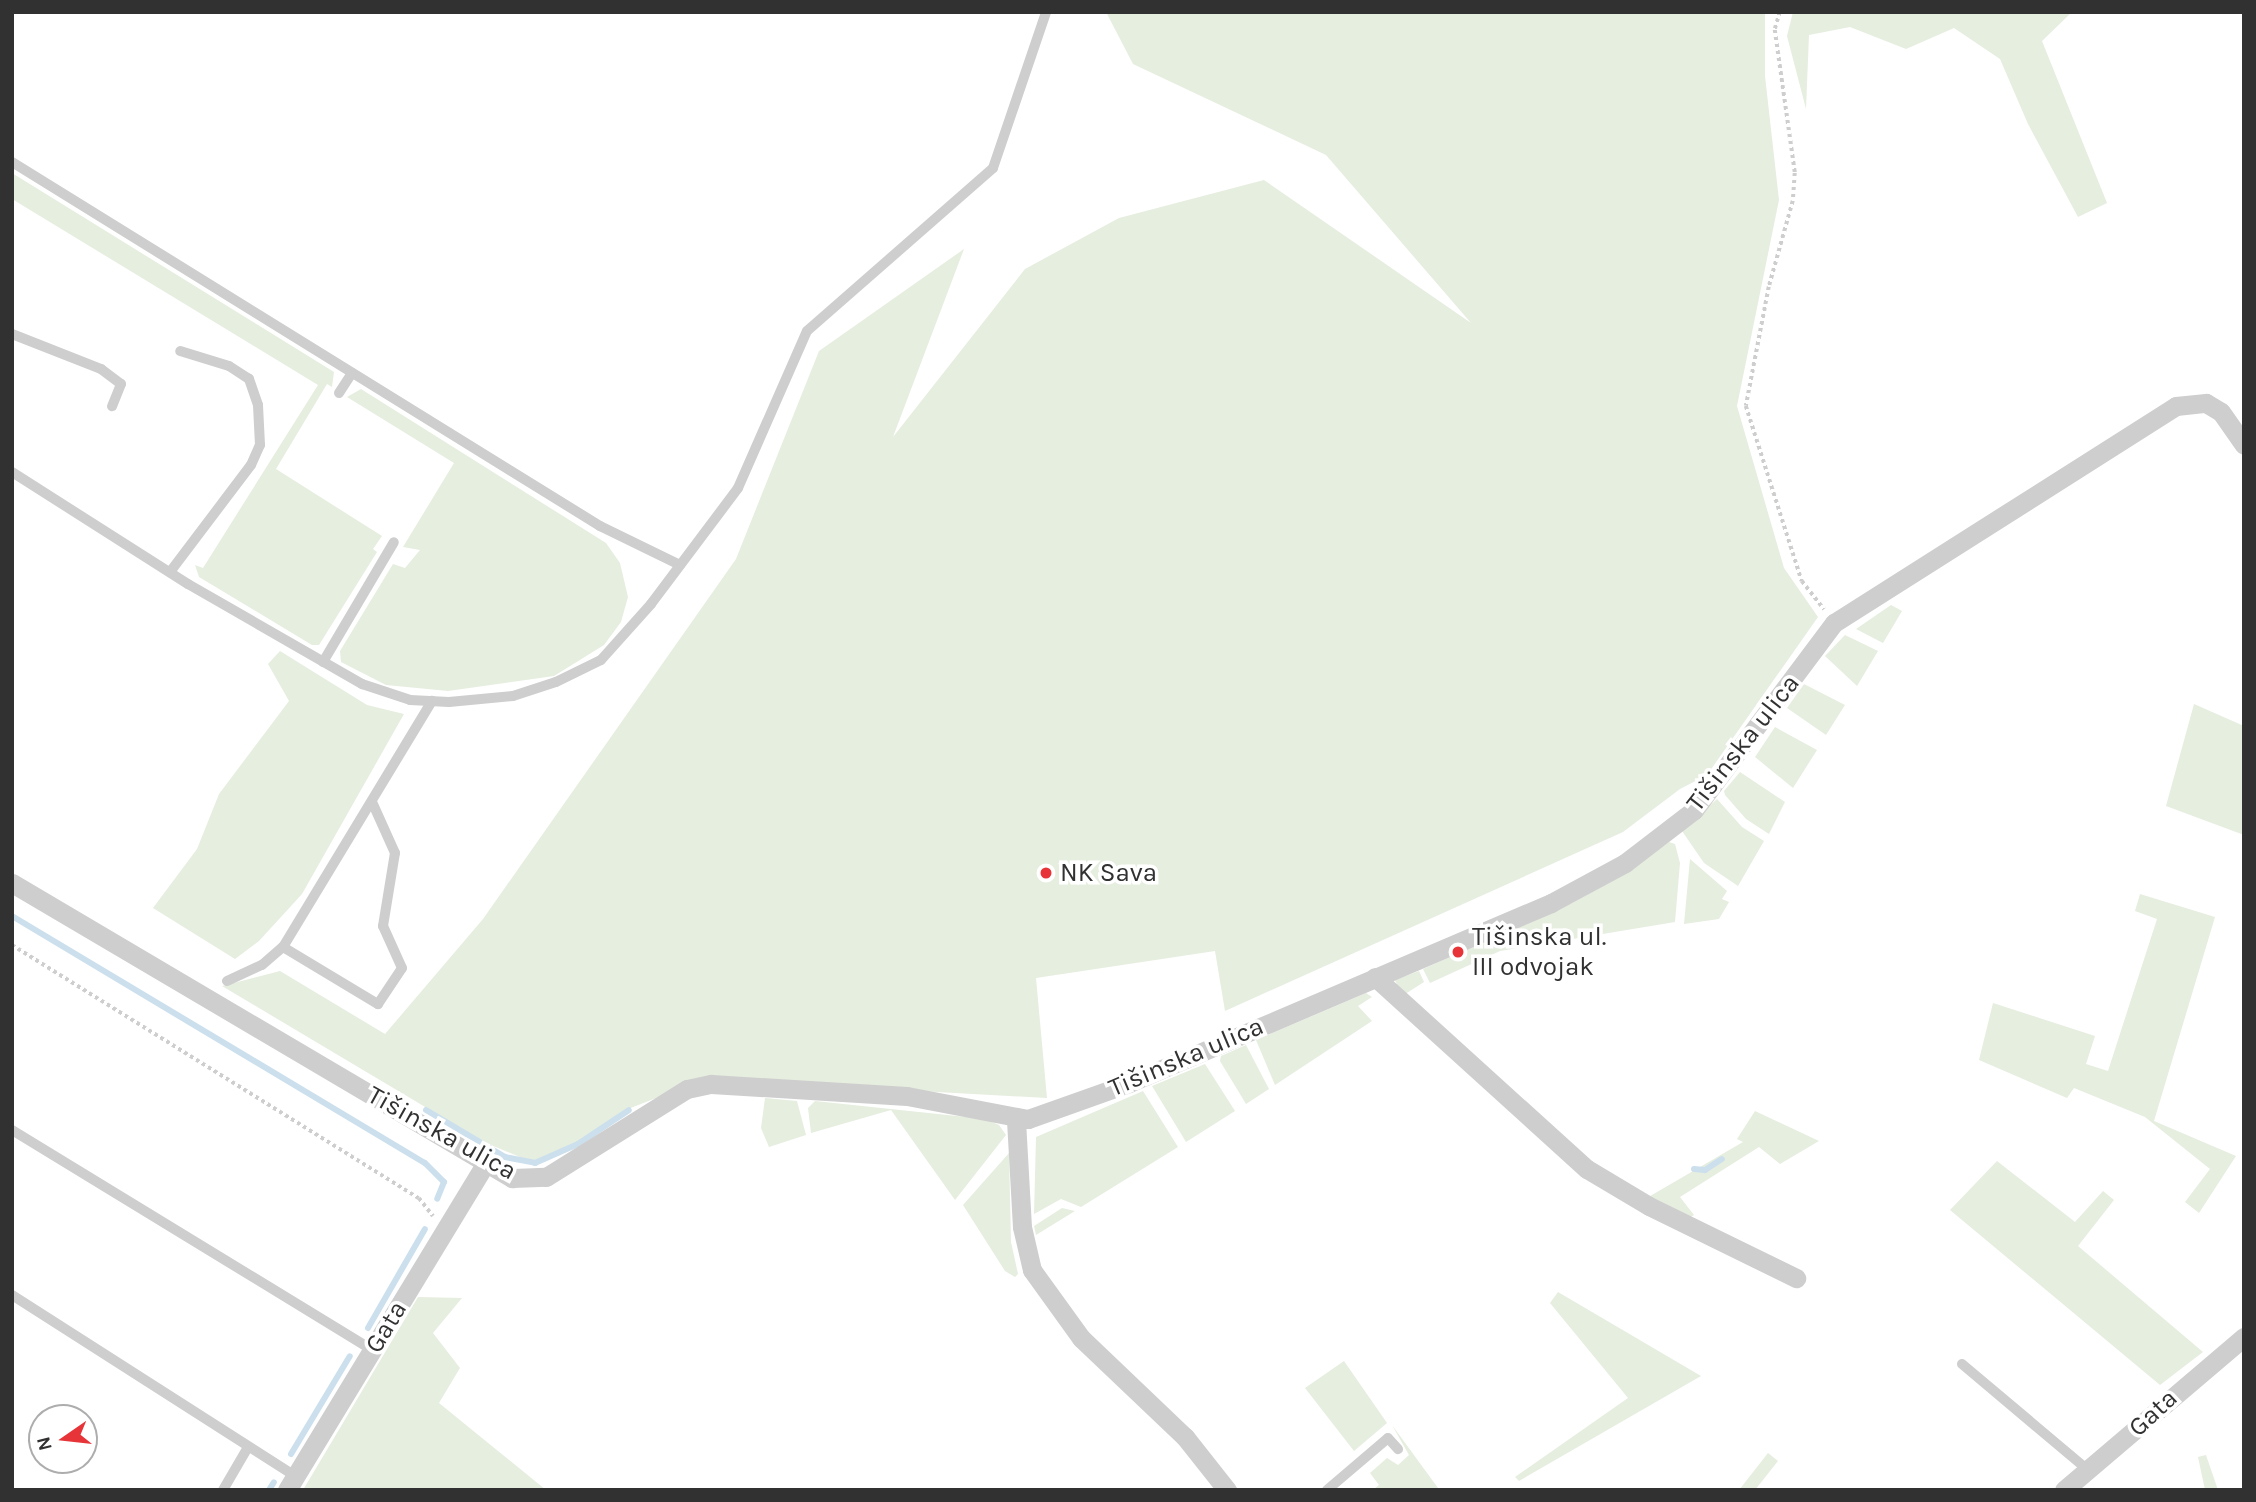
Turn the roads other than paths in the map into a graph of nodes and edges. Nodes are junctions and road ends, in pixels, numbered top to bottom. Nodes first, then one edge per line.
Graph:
1 (1046, 12) edge
2 (12, 162) edge
3 (12, 334) edge
4 (180, 351) dead end
5 (352, 373) junction
6 (339, 393) dead end
7 (112, 406) dead end
8 (2244, 445) edge
9 (12, 472) edge
10 (394, 542) dead end
11 (680, 565) junction
12 (170, 572) junction
13 (323, 662) junction
14 (432, 701) junction
15 (373, 804) junction
16 (12, 883) edge
17 (283, 947) junction
18 (1375, 977) junction
19 (227, 981) dead end
20 (1016, 1119) junction
21 (12, 1130) edge
22 (486, 1163) junction
23 (1796, 1278) dead end
24 (12, 1295) edge
25 (2244, 1338) edge
26 (372, 1350) junction
27 (1962, 1364) dead end
28 (247, 1449) junction
29 (1398, 1449) dead end
30 (2088, 1470) junction
31 (291, 1483) edge
32 (223, 1490) edge
33 (1227, 1490) edge
34 (1327, 1490) edge
35 (2064, 1490) edge

1 - 11 lane
2 - 5 lane
3 - 7 lane
4 - 12 lane
5 - 6 lane
5 - 11 lane
8 - 18 street, Tišinska ulica
9 - 12 lane
10 - 13 lane
11 - 14 lane
12 - 13 lane
13 - 14 lane
14 - 15 lane
15 - 17 lane
15 - 17 lane
16 - 22 street, Tišinska ulica
17 - 19 lane
18 - 20 street, Tišinska ulica
18 - 23 street
20 - 22 street, Tišinska ulica
20 - 33 street
21 - 26 lane
22 - 26 street, Gata
24 - 28 lane
25 - 30 street, Gata
26 - 31 street, Gata
27 - 30 lane
28 - 31 lane
28 - 32 lane
29 - 34 lane
30 - 35 street, Gata

